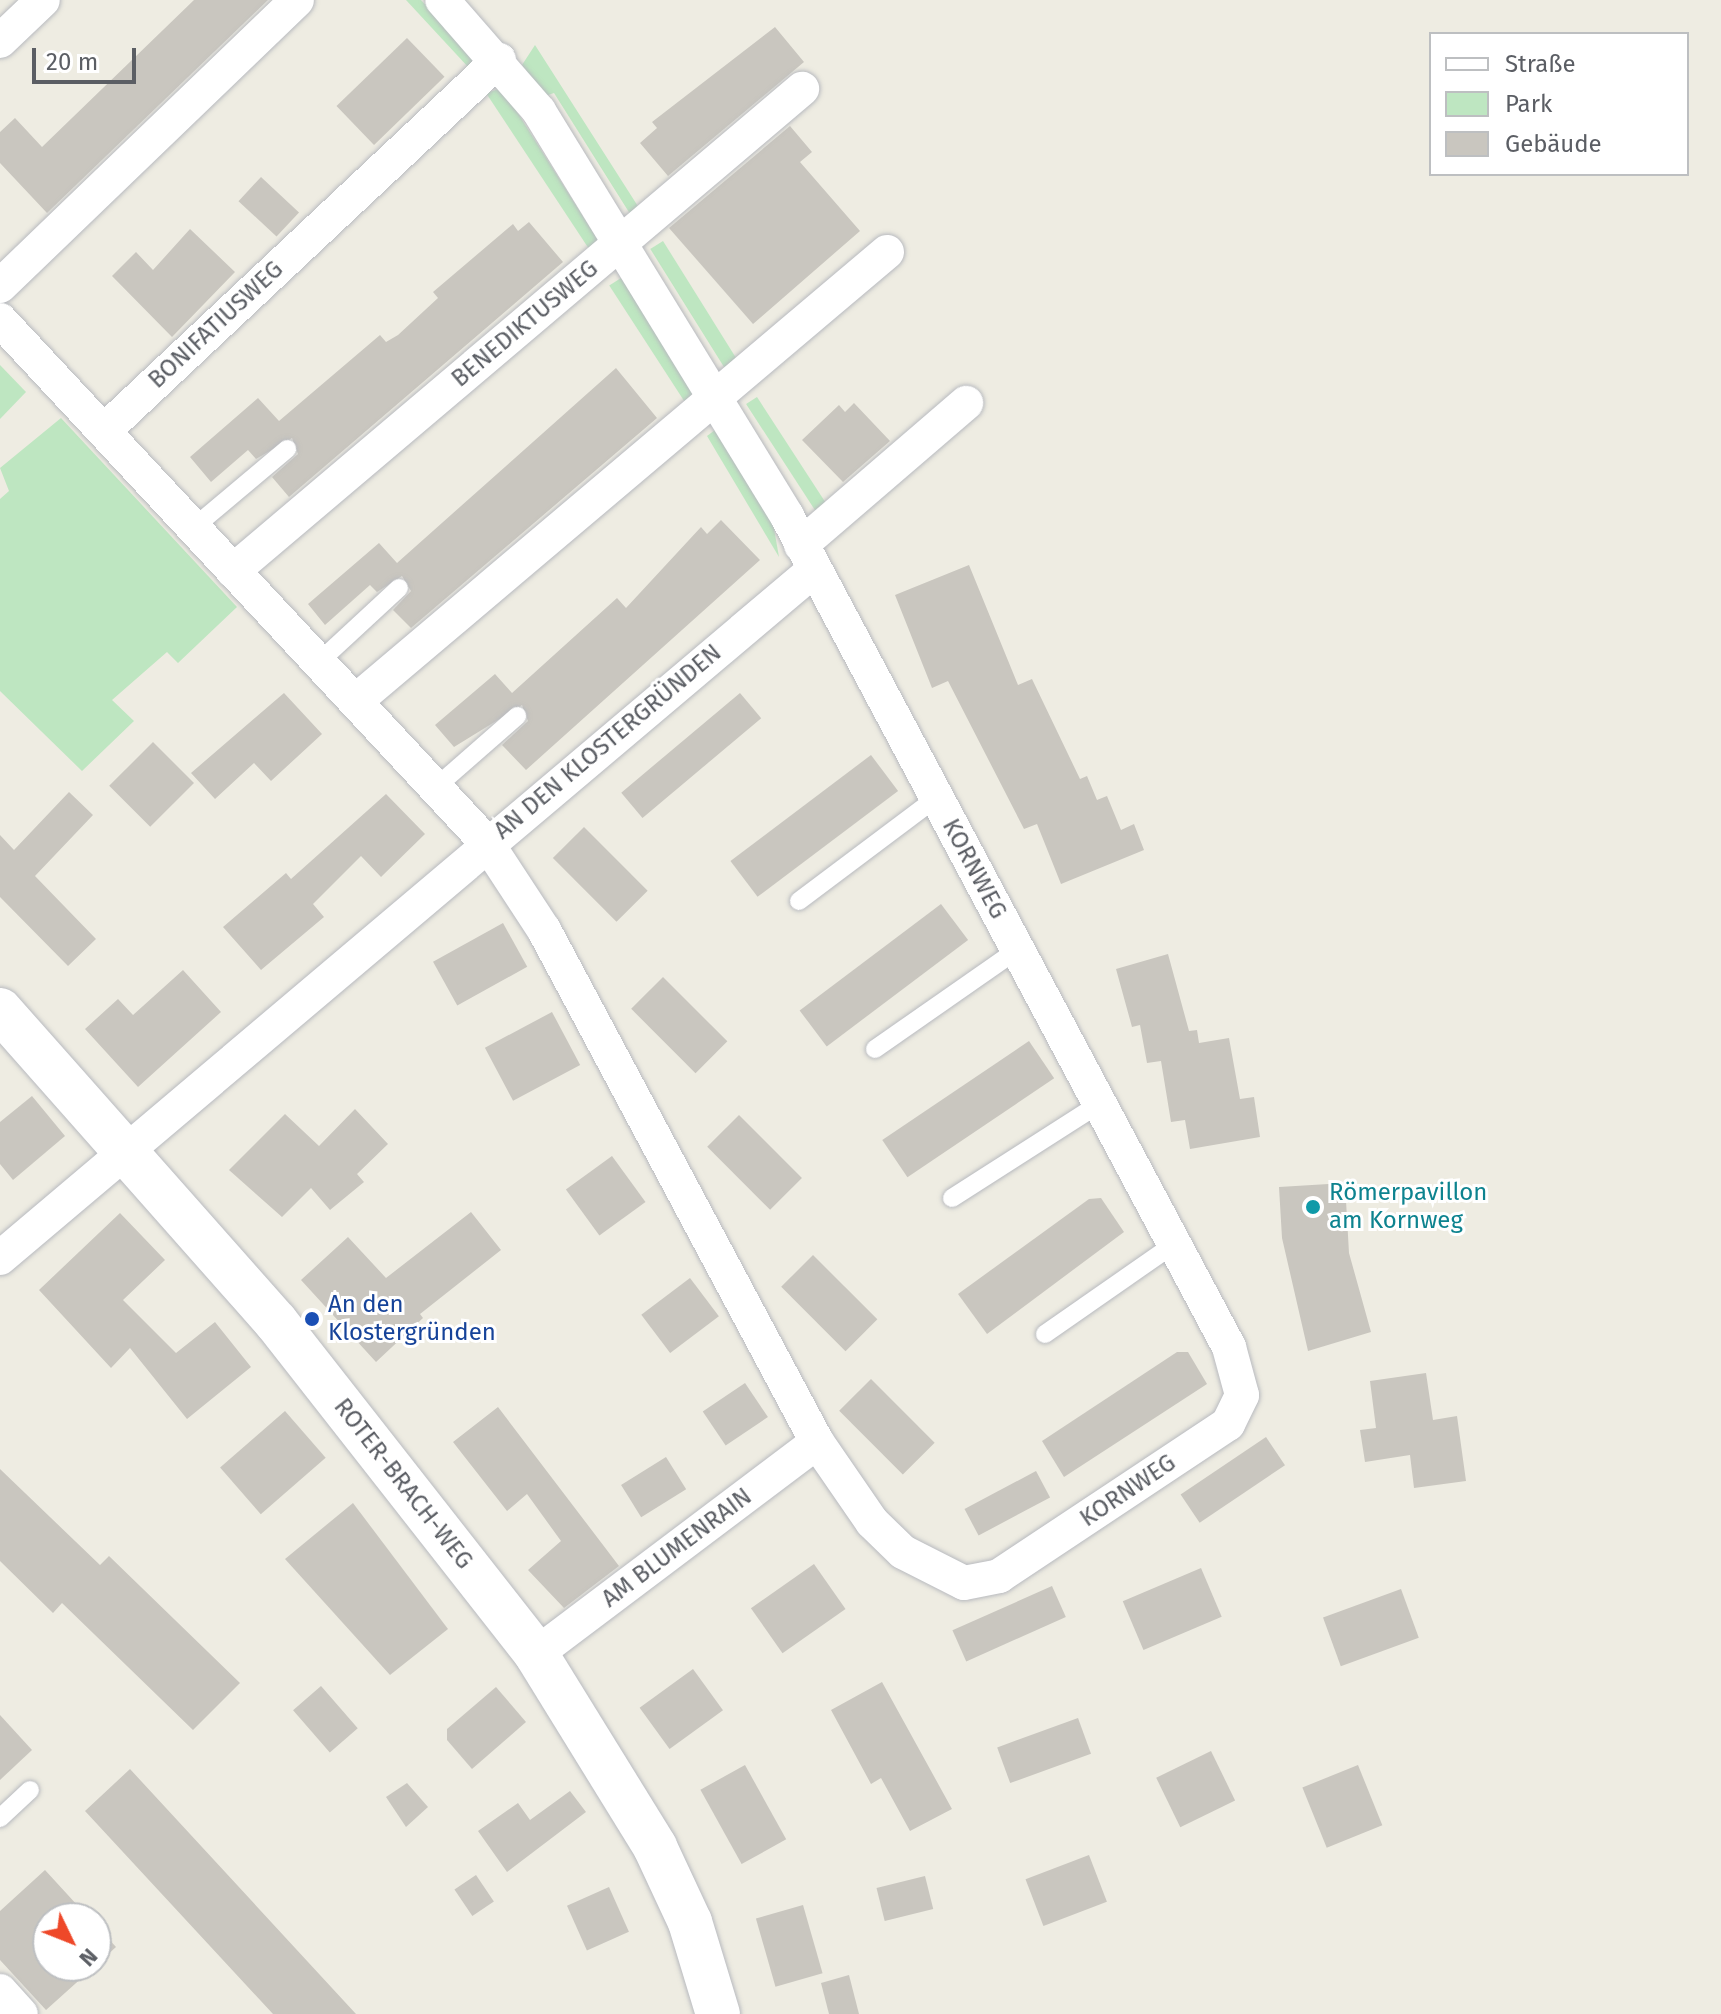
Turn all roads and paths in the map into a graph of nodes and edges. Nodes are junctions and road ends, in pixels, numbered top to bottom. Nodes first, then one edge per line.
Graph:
1 (43, 0) edge
2 (297, 0) edge
3 (442, 0) edge
4 (0, 41) edge
5 (499, 60) junction
6 (802, 89) dead end
7 (621, 244) junction
8 (887, 252) dead end
9 (0, 286) edge
10 (0, 320) edge
11 (715, 397) junction
12 (966, 403) dead end
13 (104, 431) junction
14 (287, 449) dead end
15 (193, 528) junction
16 (808, 557) junction
17 (233, 571) junction
18 (399, 588) dead end
19 (319, 662) junction
20 (357, 700) junction
21 (517, 716) dead end
22 (436, 787) junction
23 (936, 798) junction
24 (487, 843) junction
25 (799, 901) dead end
26 (1017, 950) junction
27 (0, 1010) edge
28 (875, 1049) dead end
29 (1099, 1104) junction
30 (126, 1147) junction
31 (952, 1198) dead end
32 (1174, 1244) junction
33 (0, 1258) edge
34 (1045, 1334) dead end
35 (817, 1442) junction
36 (536, 1654) junction
37 (30, 1790) dead end
38 (0, 1818) edge
39 (0, 1991) edge
40 (21, 2014) edge
41 (718, 2014) edge

1 - 4 street
2 - 9 street
3 - 5 street, BENEDIKTUSWEG
5 - 7 street, BENEDIKTUSWEG
5 - 13 street, BONIFATIUSWEG
6 - 7 street, BENEDIKTUSWEG
7 - 11 street, BENEDIKTUSWEG
7 - 17 street, BENEDIKTUSWEG
8 - 11 street
10 - 13 street
11 - 16 street, BENEDIKTUSWEG
11 - 20 street
12 - 16 street
13 - 15 street
14 - 15 lane
15 - 17 street
16 - 23 street, KORNWEG
16 - 24 street, AN DEN KLOSTERGRÜNDEN
17 - 19 street
18 - 19 lane
19 - 20 street
20 - 22 street
21 - 22 lane
22 - 24 street
23 - 25 lane
23 - 26 street, KORNWEG
24 - 30 street, AN DEN KLOSTERGRÜNDEN
24 - 35 street, KORNWEG
26 - 28 lane
26 - 29 street, KORNWEG
27 - 30 street, ROTER-BRACH-WEG
29 - 31 lane
29 - 32 street, KORNWEG
30 - 33 street, AN DEN KLOSTERGRÜNDEN
30 - 36 street, ROTER-BRACH-WEG
32 - 34 lane
32 - 35 street, KORNWEG
35 - 36 street, AM BLUMENRAIN
36 - 41 street, ROTER-BRACH-WEG
37 - 38 lane
39 - 40 street

